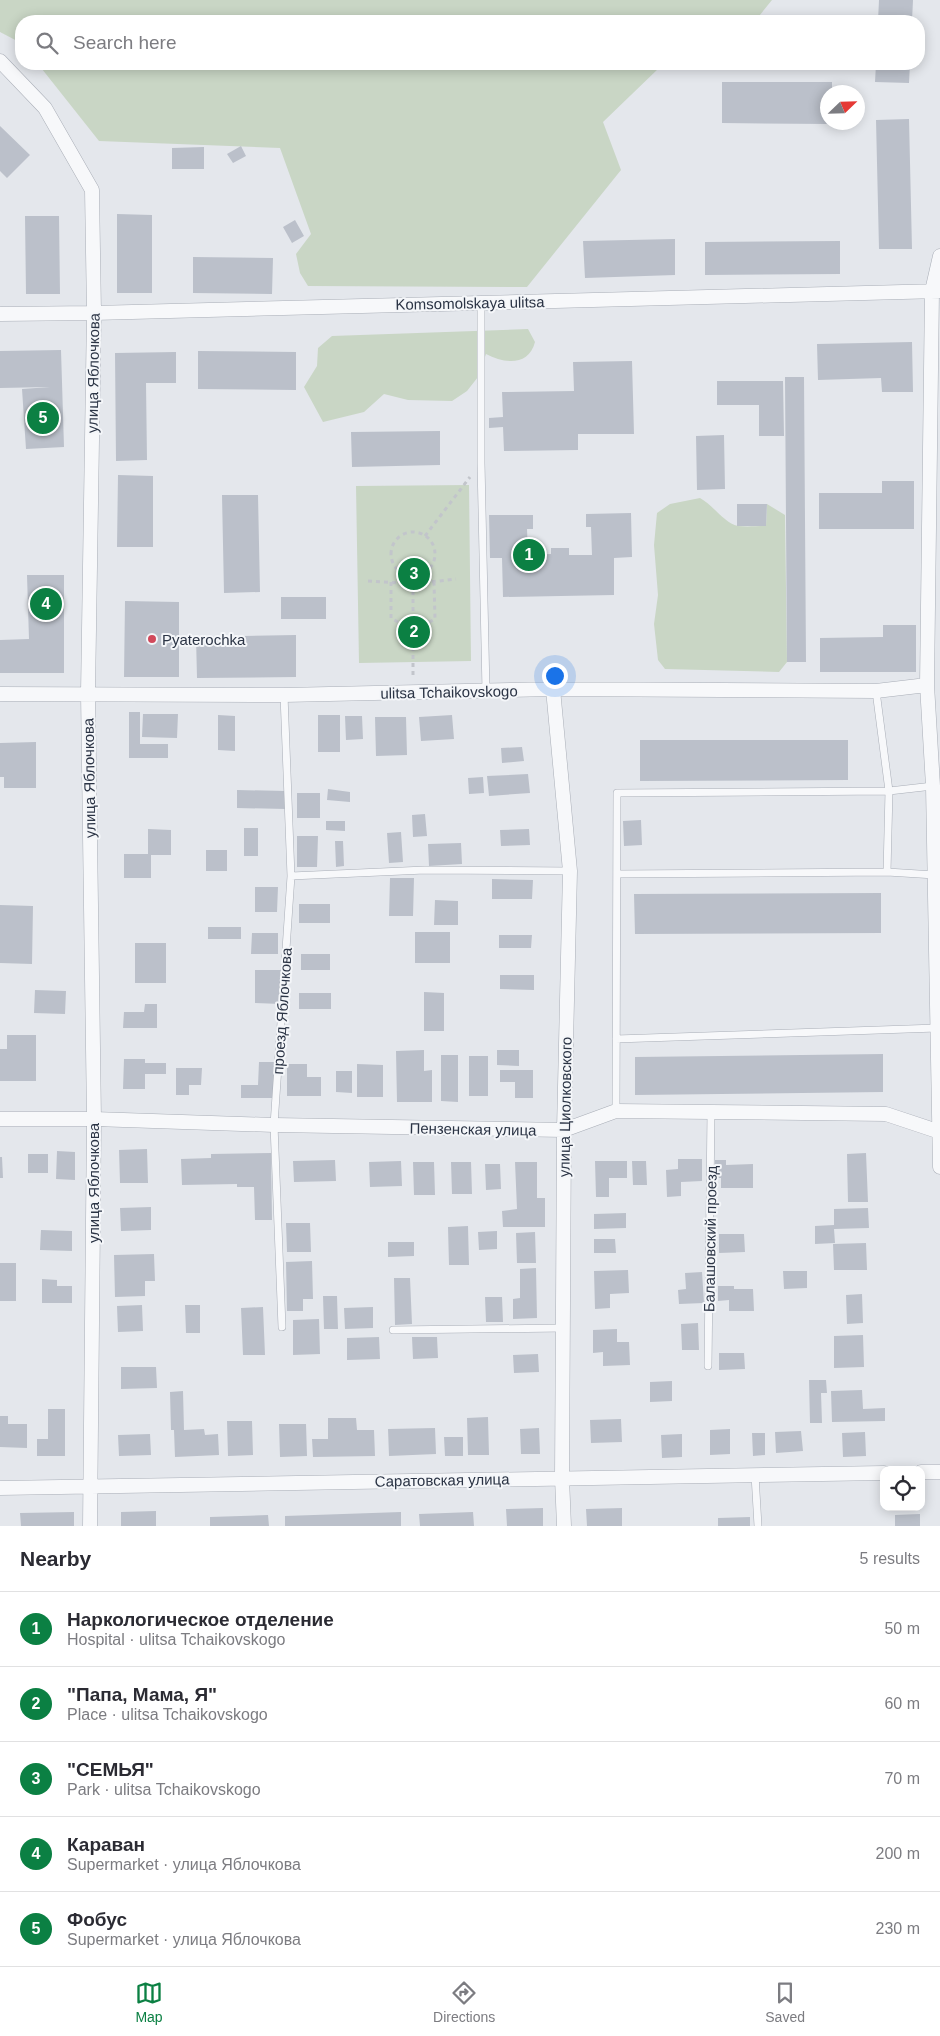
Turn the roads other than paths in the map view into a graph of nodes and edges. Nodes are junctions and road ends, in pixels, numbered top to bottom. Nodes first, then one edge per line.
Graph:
1 (0, 61) edge
2 (940, 256) edge
3 (936, 291) edge
4 (481, 303) junction
5 (94, 313) junction
6 (0, 314) edge
7 (928, 685) junction
8 (554, 689) junction
9 (486, 691) junction
10 (876, 691) junction
11 (88, 693) junction
12 (0, 694) edge
13 (284, 695) junction
14 (933, 786) junction
15 (889, 791) junction
16 (570, 871) junction
17 (887, 872) junction
18 (617, 874) junction
19 (935, 875) junction
20 (291, 876) junction
21 (937, 1028) junction
22 (616, 1039) junction
23 (616, 1111) junction
24 (711, 1112) junction
25 (0, 1119) edge
26 (94, 1119) junction
27 (274, 1125) junction
28 (564, 1130) junction
29 (940, 1132) edge
30 (940, 1167) edge
31 (282, 1327) dead end
32 (563, 1328) junction
33 (393, 1330) dead end
34 (708, 1366) dead end
35 (925, 1472) edge
36 (940, 1472) edge
37 (880, 1473) edge
38 (755, 1474) junction
39 (562, 1478) junction
40 (91, 1485) junction
41 (0, 1488) edge
42 (90, 1526) edge
43 (564, 1526) edge
44 (758, 1526) edge

1 - 5 street, улица Яблочкова
2 - 3 street
3 - 4 street, Komsomolskaya ulitsa
3 - 7 street
4 - 5 street, Komsomolskaya ulitsa
4 - 9 lane
5 - 6 street, Komsomolskaya ulitsa
5 - 11 street, улица Яблочкова
7 - 10 street, ulitsa Tchaikovskogo
7 - 14 street
8 - 9 street, ulitsa Tchaikovskogo
8 - 10 street, ulitsa Tchaikovskogo
8 - 16 street, улица Циолковского
9 - 13 street, ulitsa Tchaikovskogo
10 - 15 lane
11 - 12 street, ulitsa Tchaikovskogo
11 - 13 street, ulitsa Tchaikovskogo
11 - 26 street, улица Яблочкова
13 - 20 lane, проезд Яблочкова
14 - 15 lane
14 - 19 street
15 - 17 lane
15 - 18 lane
16 - 20 lane
16 - 28 street, улица Циолковского
17 - 18 lane
17 - 19 lane
18 - 22 lane
19 - 21 street
20 - 27 lane, проезд Яблочкова
21 - 22 lane
21 - 29 street
22 - 23 lane
23 - 24 street, Пензенская улица
23 - 28 street, Пензенская улица
24 - 29 street, Пензенская улица
24 - 34 lane, Балашовский проезд
25 - 26 street, Пензенская улица
26 - 27 street, Пензенская улица
26 - 40 street, улица Яблочкова
27 - 28 street, Пензенская улица
27 - 31 lane, проезд Яблочкова
28 - 32 street, улица Циолковского
29 - 30 street
32 - 33 lane
32 - 39 street, улица Циолковского
35 - 36 street
37 - 38 street, Саратовская улица
38 - 39 street, Саратовская улица
38 - 44 lane
39 - 40 street, Саратовская улица
39 - 43 street, улица Циолковского
40 - 41 street, Саратовская улица
40 - 42 street, улица Яблочкова

